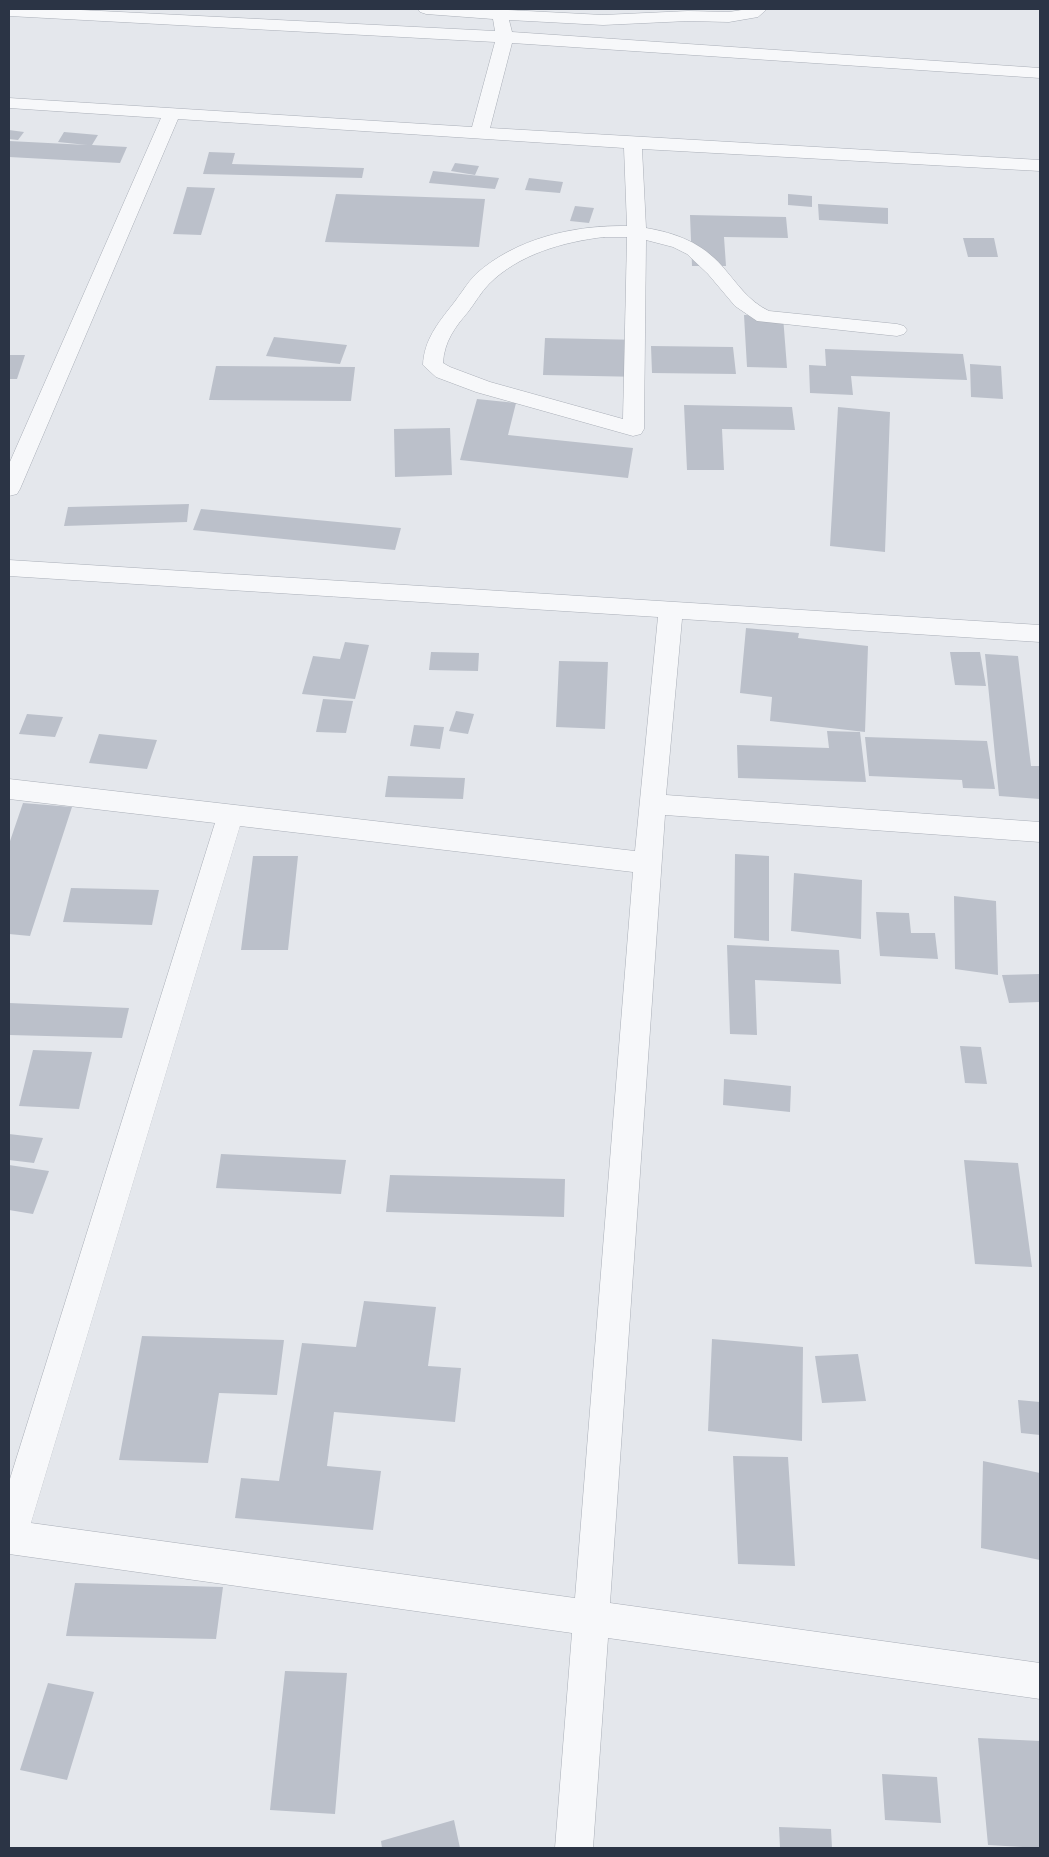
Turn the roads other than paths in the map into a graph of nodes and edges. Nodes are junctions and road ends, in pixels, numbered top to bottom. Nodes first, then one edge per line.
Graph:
1 (426, 9) edge
2 (759, 9) edge
3 (9, 11) edge
4 (500, 14) junction
5 (505, 37) junction
6 (1040, 73) edge
7 (9, 103) edge
8 (172, 113) junction
9 (480, 132) junction
10 (633, 143) junction
11 (1040, 166) edge
12 (637, 232) junction
13 (897, 330) dead end
14 (9, 490) edge
15 (9, 568) edge
16 (671, 609) junction
17 (1040, 633) edge
18 (9, 789) edge
19 (653, 804) junction
20 (230, 816) junction
21 (1040, 832) edge
22 (646, 862) junction
23 (592, 1619) junction
24 (1040, 1681) edge
25 (574, 1848) edge

1 - 4 street
2 - 4 street
3 - 5 street
4 - 5 street
5 - 6 street
5 - 9 street
7 - 8 street
8 - 9 street
8 - 14 street
9 - 10 street
10 - 11 street
10 - 12 street
12 - 12 street
12 - 13 street
15 - 16 street
16 - 17 street
16 - 19 street
18 - 20 street
19 - 21 street
19 - 22 street
20 - 22 street
20 - 23 street
22 - 23 street
23 - 24 street
23 - 25 street

